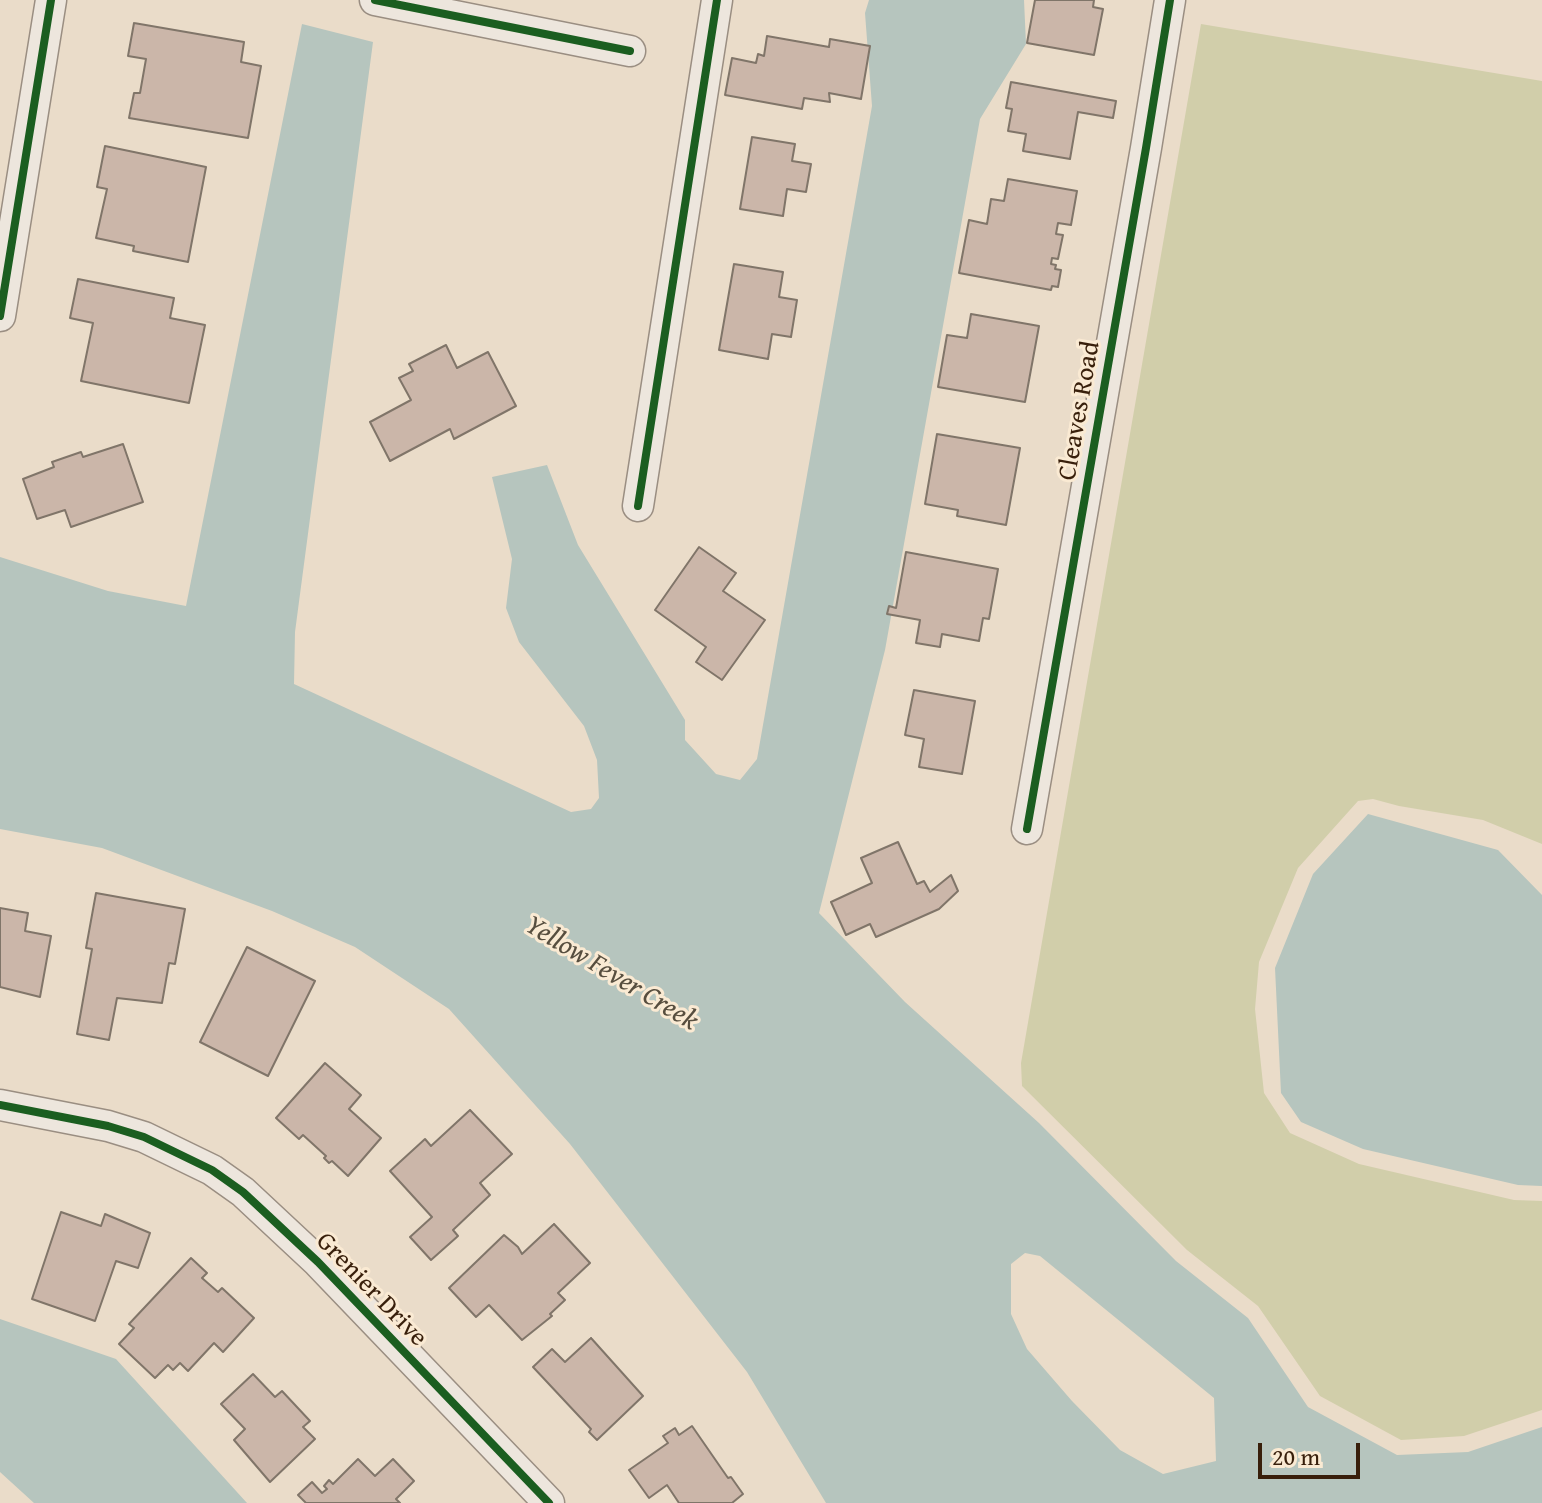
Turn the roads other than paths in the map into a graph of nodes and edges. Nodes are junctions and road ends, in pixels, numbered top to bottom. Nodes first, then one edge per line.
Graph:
1 (51, 0) edge
2 (375, 0) edge
3 (717, 0) edge
4 (1170, 0) edge
5 (630, 51) dead end
6 (0, 316) edge
7 (638, 506) dead end
8 (1027, 829) dead end
9 (0, 1105) edge
10 (549, 1503) edge

1 - 6 street
2 - 5 street
3 - 7 street
4 - 8 street, Cleaves Road
9 - 10 street, Grenier Drive

